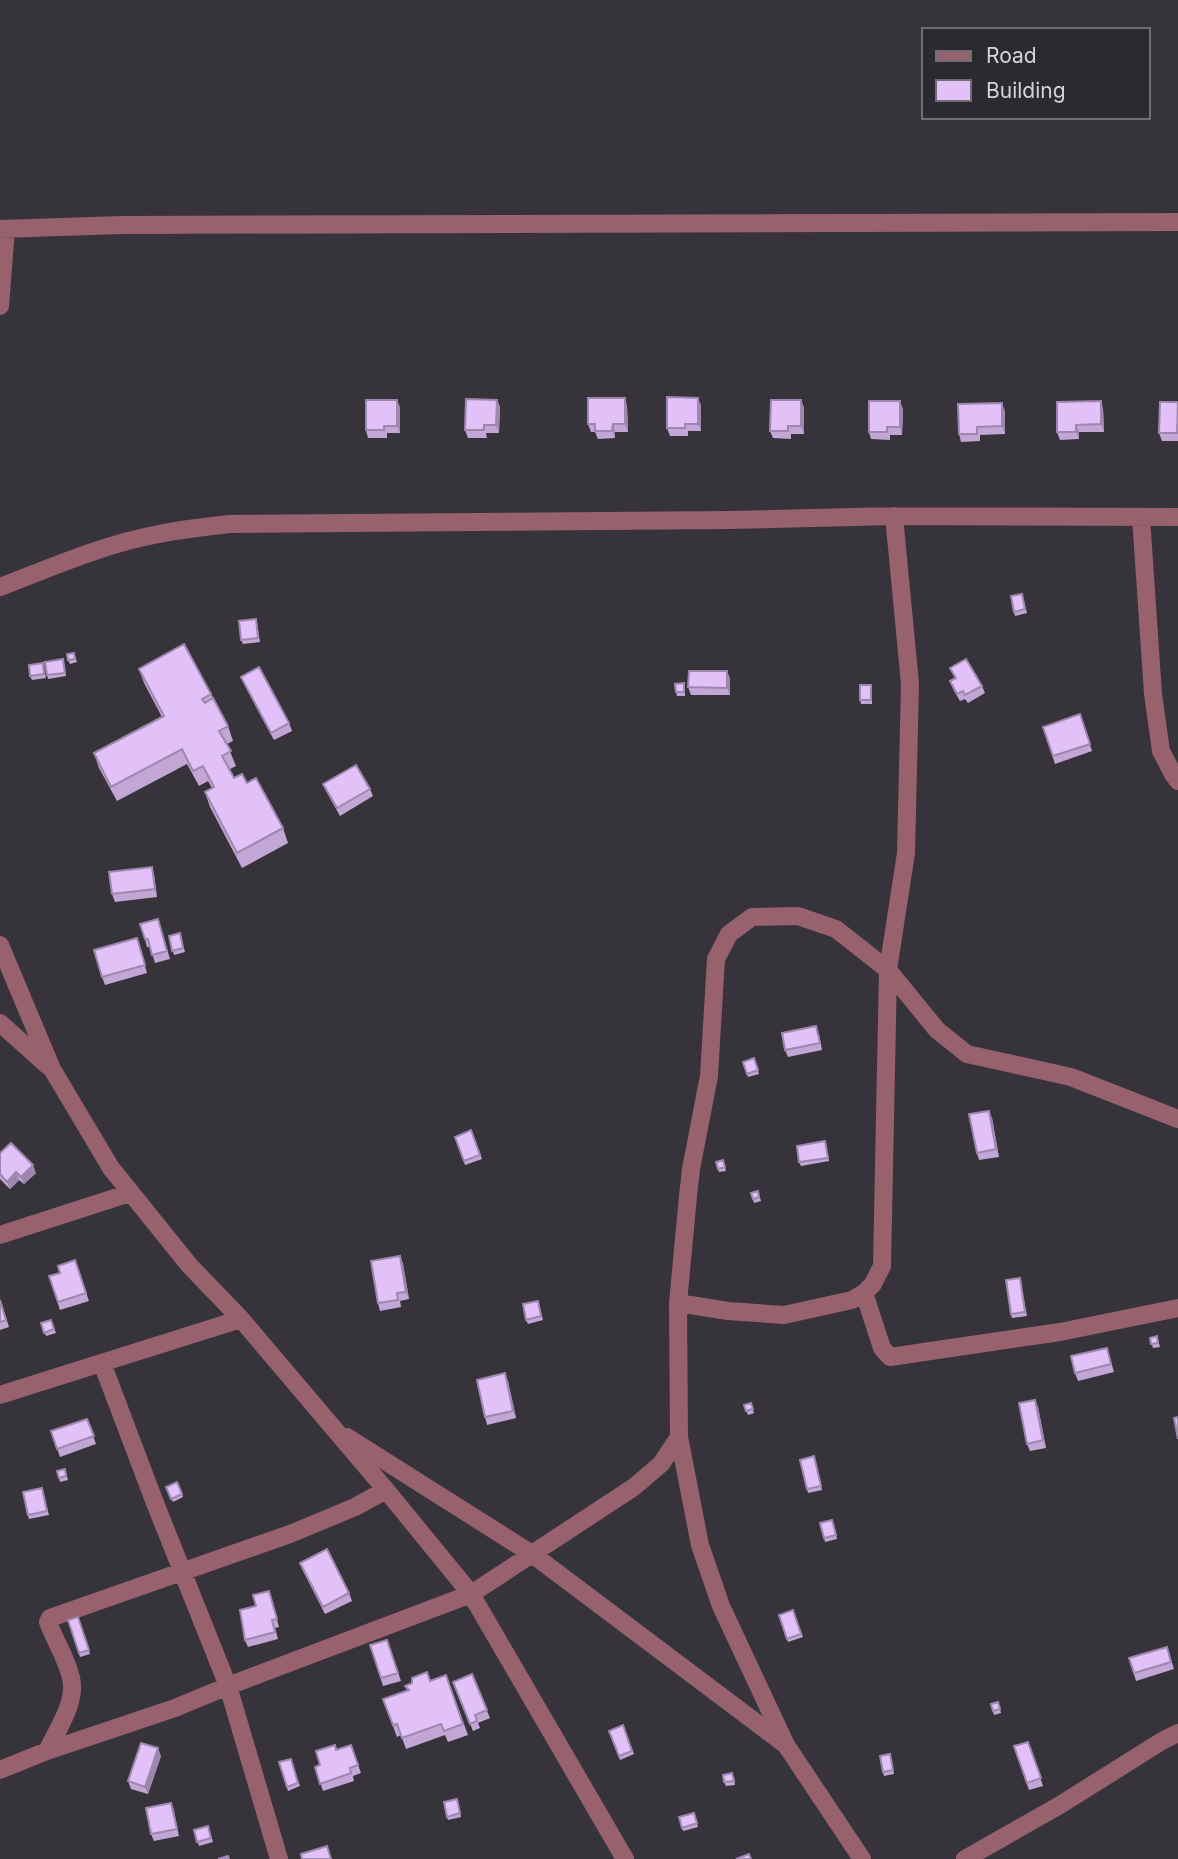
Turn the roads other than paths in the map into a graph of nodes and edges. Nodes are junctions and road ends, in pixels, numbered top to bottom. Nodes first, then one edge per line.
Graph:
1 (1178, 222) edge
2 (3, 229) edge
3 (0, 306) edge
4 (894, 516) junction
5 (1141, 517) junction
6 (1178, 517) edge
7 (0, 587) edge
8 (1178, 781) edge
9 (0, 945) edge
10 (888, 970) junction
11 (0, 1023) edge
12 (52, 1069) junction
13 (1178, 1119) edge
14 (131, 1194) junction
15 (0, 1235) edge
16 (864, 1293) junction
17 (678, 1303) junction
18 (1178, 1308) edge
19 (241, 1318) junction
20 (102, 1363) junction
21 (0, 1395) edge
22 (332, 1427) junction
23 (679, 1437) junction
24 (386, 1490) junction
25 (532, 1555) junction
26 (182, 1571) junction
27 (471, 1594) junction
28 (228, 1686) junction
29 (1178, 1733) edge
30 (786, 1745) junction
31 (47, 1751) junction
32 (0, 1770) edge
33 (279, 1859) edge
34 (625, 1859) edge
35 (862, 1859) edge
36 (965, 1859) edge

1 - 2 street
2 - 3 street
4 - 5 street
4 - 7 street
4 - 10 street
5 - 6 street
5 - 8 street
9 - 12 street
10 - 13 street
10 - 16 street
10 - 17 street
11 - 12 street
12 - 14 street
14 - 15 street
14 - 19 street
16 - 17 street
16 - 18 street
17 - 23 street
19 - 20 street
19 - 22 street
20 - 21 street
20 - 26 street
22 - 24 street
22 - 25 street
23 - 25 street
23 - 30 street
24 - 26 street
24 - 27 street
25 - 27 street
25 - 30 street
26 - 28 street
26 - 31 street
27 - 28 street
27 - 34 street
28 - 31 street
28 - 33 street
29 - 36 street
30 - 35 street
31 - 32 street

